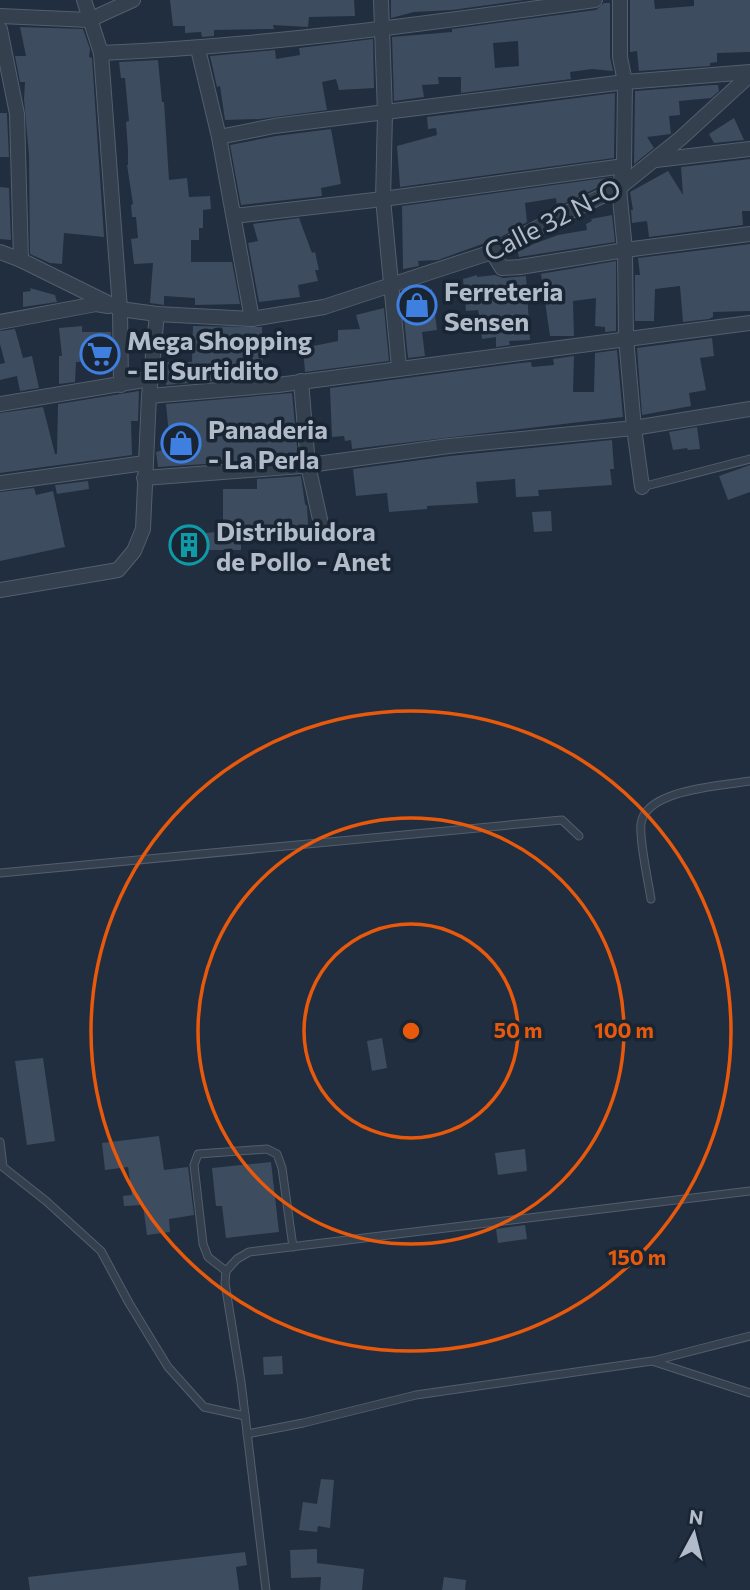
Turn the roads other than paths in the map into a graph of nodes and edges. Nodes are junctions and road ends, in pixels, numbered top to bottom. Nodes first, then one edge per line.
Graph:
1 (84, 0) edge
2 (133, 0) edge
3 (381, 0) edge
4 (595, 0) edge
5 (620, 0) edge
6 (0, 16) edge
7 (89, 20) junction
8 (0, 29) edge
9 (383, 30) junction
10 (198, 49) junction
11 (101, 53) junction
12 (750, 73) edge
13 (625, 82) junction
14 (385, 114) junction
15 (219, 137) junction
16 (750, 149) edge
17 (655, 160) junction
18 (624, 166) junction
19 (619, 188) junction
20 (383, 199) junction
21 (234, 216) junction
22 (750, 234) edge
23 (625, 250) junction
24 (0, 252) edge
25 (492, 252) junction
26 (21, 260) junction
27 (392, 284) junction
28 (120, 309) junction
29 (157, 314) junction
30 (252, 319) junction
31 (0, 322) edge
32 (750, 323) edge
33 (626, 338) junction
34 (399, 367) junction
35 (150, 379) junction
36 (300, 381) junction
37 (121, 384) junction
38 (149, 396) junction
39 (0, 404) edge
40 (750, 409) edge
41 (634, 428) junction
42 (750, 458) edge
43 (308, 465) junction
44 (145, 471) junction
45 (0, 483) edge
46 (642, 487) joint
47 (323, 533) dead end
48 (0, 590) edge
49 (750, 781) edge
50 (579, 836) dead end
51 (0, 873) edge
52 (651, 899) dead end
53 (0, 1142) edge
54 (750, 1191) edge
55 (293, 1247) junction
56 (226, 1271) junction
57 (750, 1336) edge
58 (652, 1362) junction
59 (750, 1393) edge
60 (245, 1416) junction
61 (247, 1434) junction
62 (266, 1590) edge

1 - 7 street
2 - 7 street
3 - 9 street
4 - 9 street
5 - 13 street
6 - 7 street
7 - 11 street
8 - 26 street
9 - 10 street
9 - 14 street
10 - 11 street
10 - 15 street
11 - 28 street
12 - 13 street
12 - 17 street, Calle 32 N-O
13 - 14 street
13 - 18 street
14 - 15 street
14 - 20 street
15 - 21 street
16 - 17 street
17 - 19 street, Calle 32 N-O
18 - 19 street
18 - 20 street
19 - 23 street
19 - 25 street, Calle 32 N-O
20 - 21 street
20 - 27 street
21 - 30 street
22 - 23 street
23 - 25 street
23 - 33 street
24 - 26 street, Calle 32 N-O
25 - 27 street, Calle 32 N-O
26 - 28 street, Calle 32 N-O
27 - 30 street, Calle 32 N-O
27 - 34 street
28 - 29 street, Calle 32 N-O
28 - 31 street
28 - 37 street
29 - 30 street, Calle 32 N-O
29 - 35 street
32 - 33 street
33 - 34 street
33 - 41 street
34 - 36 street
35 - 37 street
35 - 38 street
36 - 38 street
36 - 43 street
37 - 39 street
38 - 44 street
40 - 41 street
41 - 43 street
41 - 46 street
42 - 46 lane
43 - 44 street
43 - 47 street
44 - 45 street
44 - 48 street
49 - 52 lane
50 - 51 lane
53 - 60 lane
54 - 55 lane
55 - 56 lane
55 - 56 lane
56 - 60 lane
57 - 58 lane
58 - 59 lane
58 - 61 lane
60 - 61 lane
61 - 62 lane

